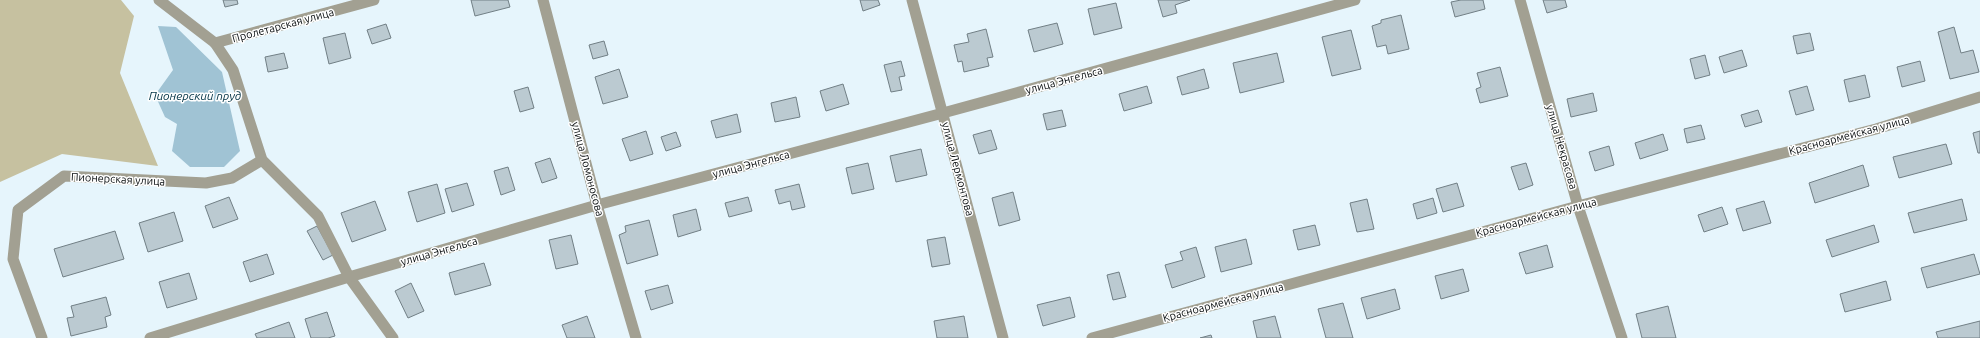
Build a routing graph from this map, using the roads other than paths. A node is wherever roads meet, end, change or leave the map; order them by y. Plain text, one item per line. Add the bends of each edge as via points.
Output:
1 (159, 0) edge
2 (374, 0) edge
3 (543, 0) edge
4 (912, 0) edge
5 (1355, 0) edge
6 (1520, 0) edge
7 (215, 43) junction
8 (1980, 97) edge
9 (943, 113) junction
10 (262, 160) junction
11 (597, 205) junction
12 (1578, 206) junction
13 (349, 277) junction
14 (42, 338) edge
15 (150, 338) edge
16 (393, 338) edge
17 (636, 338) edge
18 (1003, 338) edge
19 (1092, 338) edge
20 (1622, 338) edge

1 - 7 street
2 - 7 street, Пролетарская улица
3 - 11 street, улица Ломоносова
4 - 9 street, улица Лермонтова
5 - 9 street, улица Энгельса
6 - 12 street, улица Некрасова
7 - 10 street via 233,70
8 - 12 street, Красноармейская улица via 1876,129
9 - 11 street, улица Энгельса
9 - 18 street, улица Лермонтова
10 - 13 street via 318,216
10 - 14 street, Пионерская улица via 232,178 206,183 64,176 18,210 12,259
11 - 13 street, улица Энгельса
11 - 17 street, улица Ломоносова
12 - 19 street, Красноармейская улица
12 - 20 street, улица Некрасова
13 - 15 street, улица Энгельса
13 - 16 street

